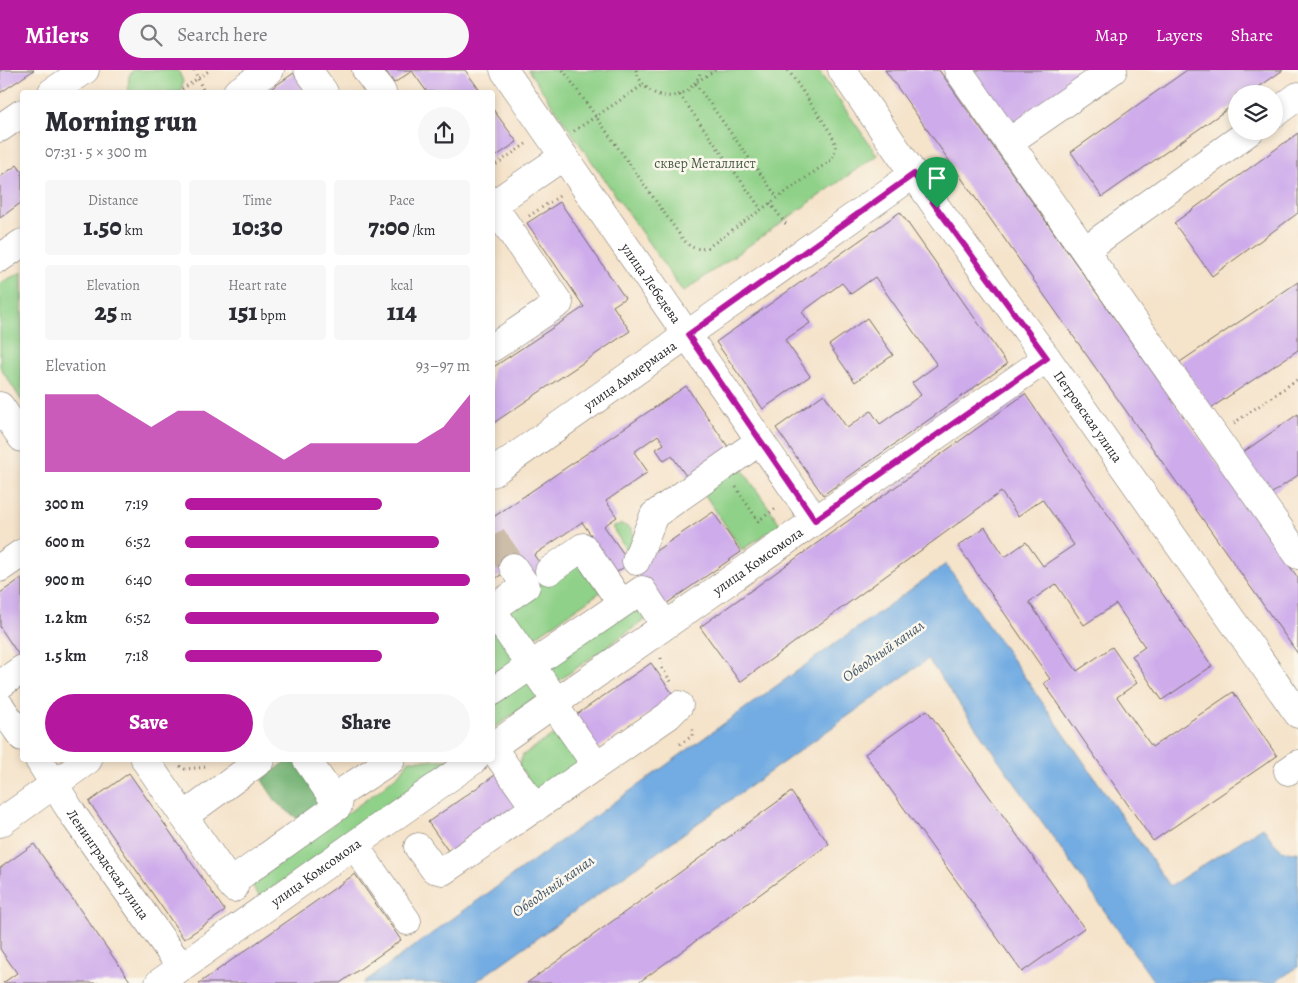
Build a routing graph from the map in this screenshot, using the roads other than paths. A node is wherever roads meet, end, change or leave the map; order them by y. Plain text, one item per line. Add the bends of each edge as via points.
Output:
1 (85, 70) edge
2 (270, 70) edge
3 (308, 70) edge
4 (366, 70) edge
5 (504, 70) edge
6 (842, 70) edge
7 (958, 70) edge
8 (1113, 70) edge
9 (55, 90) edge
10 (241, 90) edge
11 (323, 90) edge
12 (381, 90) edge
13 (1298, 96) edge
14 (1283, 107) edge
15 (20, 113) edge
16 (0, 128) edge
17 (1238, 140) edge
18 (1009, 142) junction
19 (568, 144) junction
20 (914, 174) junction
21 (495, 203) edge
22 (495, 208) edge
23 (20, 244) edge
24 (1085, 250) junction
25 (0, 258) edge
26 (688, 335) junction
27 (495, 346) edge
28 (1047, 358) junction
29 (0, 406) edge
30 (20, 435) edge
31 (760, 441) junction
32 (495, 471) edge
33 (815, 520) junction
34 (20, 554) edge
35 (1298, 555) edge
36 (636, 561) dead end
37 (513, 567) tunnel mouth
38 (0, 568) edge
39 (549, 571) dead end
40 (621, 604) junction
41 (495, 607) edge
42 (495, 613) edge
43 (665, 625) junction
44 (532, 665) junction
45 (20, 670) edge
46 (0, 685) edge
47 (495, 690) edge
48 (555, 703) junction
49 (679, 705) dead end
50 (0, 706) edge
51 (1298, 714) edge
52 (20, 734) edge
53 (495, 745) edge
54 (495, 751) edge
55 (40, 762) edge
56 (85, 762) edge
57 (146, 762) edge
58 (259, 762) edge
59 (308, 762) edge
60 (388, 762) edge
61 (471, 762) edge
62 (596, 766) junction
63 (54, 784) junction
64 (333, 798) junction
65 (534, 808) junction
66 (184, 816) junction
67 (0, 823) edge
68 (354, 845) junction
69 (418, 847) dead end
70 (407, 921) dead end
71 (181, 967) junction
72 (159, 983) edge

1 - 9 street
2 - 10 street
3 - 11 street
4 - 12 street
5 - 19 street, улица Лебедева
6 - 20 street, Петровская улица
7 - 18 street
8 - 18 street
13 - 14 street
15 - 16 street
17 - 24 street
18 - 24 street
19 - 21 street
19 - 26 street, улица Лебедева
20 - 26 street, улица Аммермана
20 - 28 street, Петровская улица
22 - 27 street via 559,303
23 - 25 street
24 - 35 street
26 - 31 street, улица Лебедева
26 - 32 street, улица Аммермана
28 - 33 street, улица Комсомола
28 - 51 street, Петровская улица
29 - 30 street
31 - 33 street, улица Лебедева
31 - 36 street via 654,515
33 - 43 street, улица Комсомола
34 - 38 street
37 - 41 street via 526,586
39 - 40 street via 583,547
40 - 43 street via 642,590
40 - 44 street
42 - 44 street
43 - 48 street, улица Комсомола
44 - 47 street
44 - 48 street
45 - 46 street
48 - 53 street, улица Комсомола
48 - 62 street
49 - 62 street
50 - 52 street
54 - 65 street
55 - 63 street, Ленинградская улица
56 - 63 street
57 - 66 street
58 - 66 street
59 - 64 street
60 - 64 street
61 - 68 street, улица Комсомола
62 - 65 street
63 - 67 street
63 - 71 street, Ленинградская улица
64 - 66 street via 338,806 232,885
65 - 69 street via 443,871 434,869
68 - 70 street
68 - 71 street, улица Комсомола
71 - 72 street, улица Комсомола

